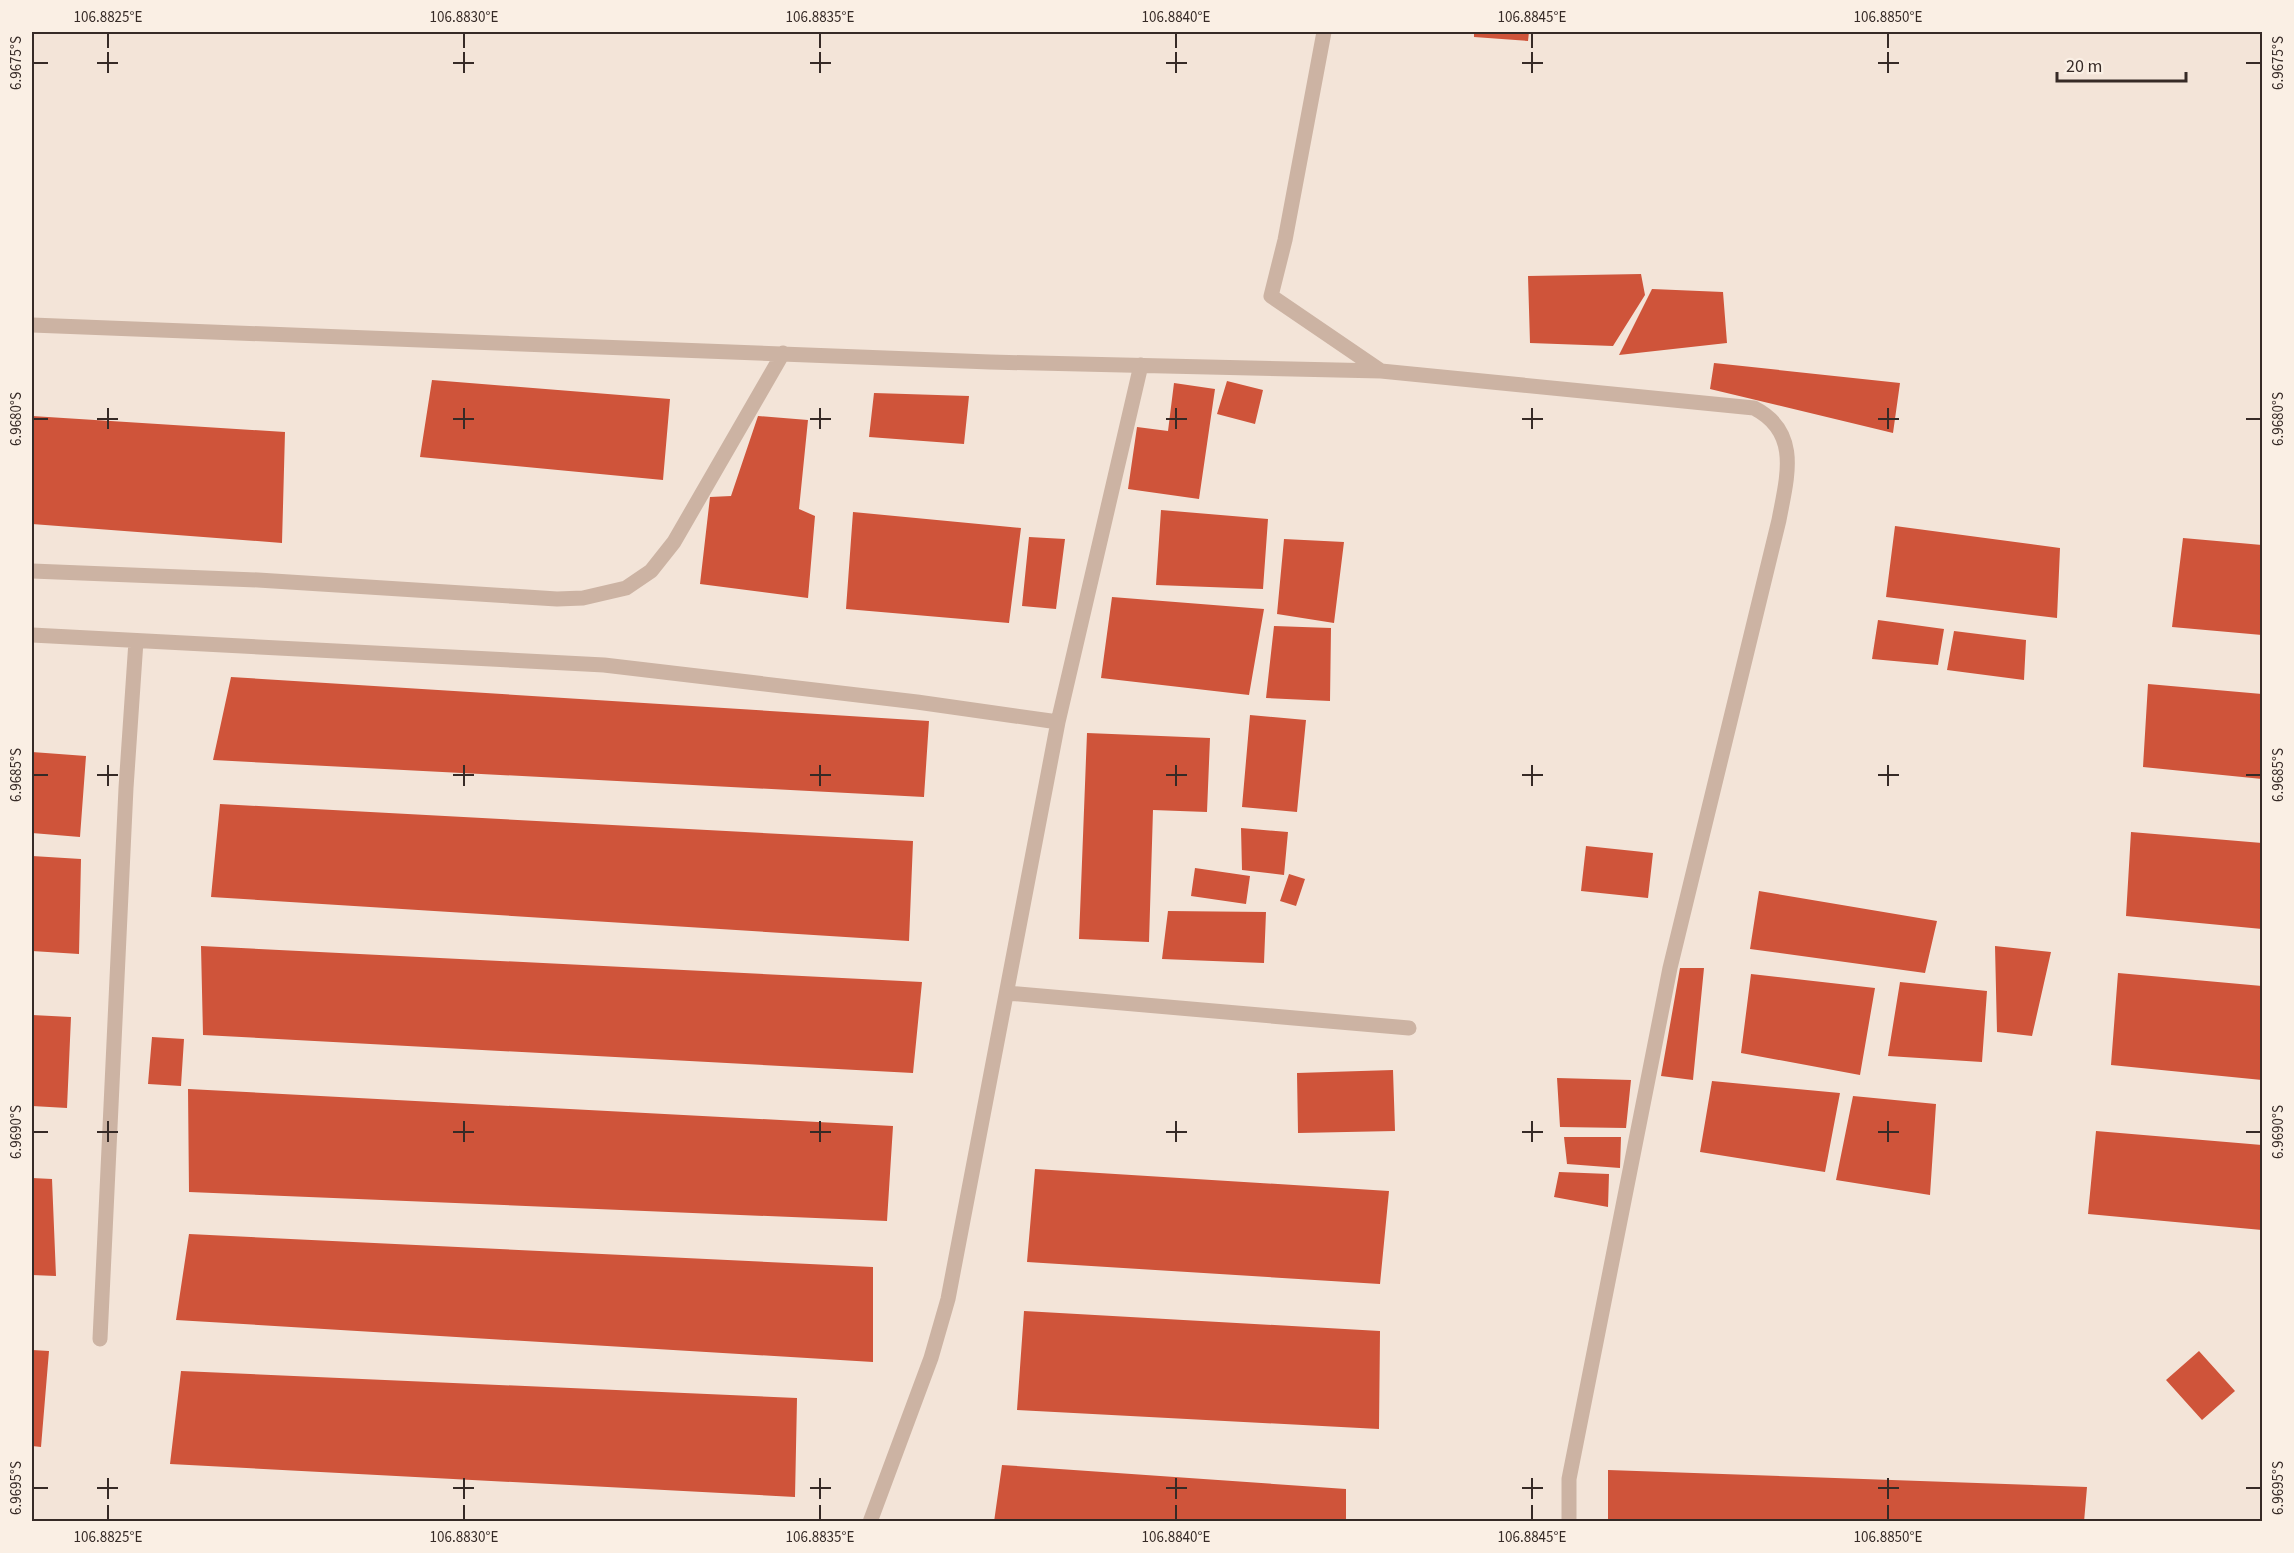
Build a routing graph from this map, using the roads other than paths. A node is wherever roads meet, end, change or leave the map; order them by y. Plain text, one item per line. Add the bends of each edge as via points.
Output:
1 (1324, 32) edge
2 (32, 325) edge
3 (783, 353) junction
4 (1141, 365) junction
5 (1381, 371) junction
6 (32, 571) edge
7 (32, 635) edge
8 (136, 641) junction
9 (1058, 722) junction
10 (1007, 993) junction
11 (1409, 1028) dead end
12 (100, 1339) dead end
13 (870, 1521) edge
14 (1569, 1521) edge

1 - 5 street via 1271,296
2 - 3 street
3 - 4 street
3 - 6 street via 674,542 651,572 626,588 583,598 557,598
4 - 5 street
4 - 9 street
5 - 14 street via 1755,408 1779,426 1786,445 1787,474 1779,520 1670,968 1611,1254 1569,1479
7 - 8 street
8 - 9 street via 604,665
8 - 12 street
9 - 10 street
10 - 11 street
10 - 13 street via 948,1299 931,1358

